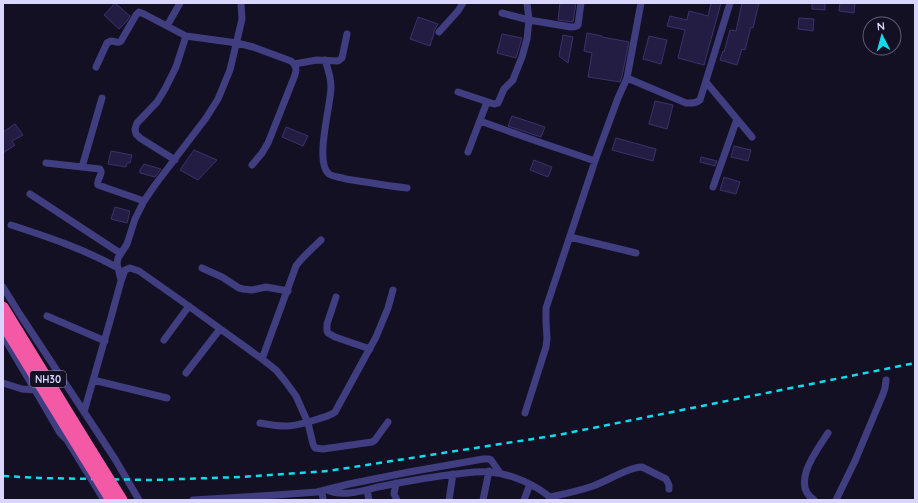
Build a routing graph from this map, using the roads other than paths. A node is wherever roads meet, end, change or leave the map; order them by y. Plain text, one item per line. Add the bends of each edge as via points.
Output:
1 (180, 3) edge
2 (241, 3) edge
3 (527, 3) edge
4 (581, 3) edge
5 (641, 3) edge
6 (730, 3) edge
7 (461, 4) edge
8 (502, 13) dead end
9 (529, 20) junction
10 (167, 26) junction
11 (439, 32) dead end
12 (347, 34) dead end
13 (186, 36) junction
14 (237, 42) junction
15 (325, 60) junction
16 (294, 64) junction
17 (96, 67) dead end
18 (627, 78) junction
19 (706, 82) junction
20 (458, 92) dead end
21 (102, 98) dead end
22 (487, 102) junction
23 (737, 119) junction
24 (480, 121) junction
25 (752, 137) dead end
26 (468, 152) dead end
27 (175, 160) junction
28 (595, 161) junction
29 (46, 163) dead end
30 (252, 166) dead end
31 (82, 167) junction
32 (713, 187) dead end
33 (407, 188) dead end
34 (30, 194) dead end
35 (144, 201) junction
36 (11, 225) dead end
37 (570, 237) junction
38 (321, 240) dead end
39 (120, 253) junction
40 (636, 253) dead end
41 (118, 268) junction
42 (202, 268) dead end
43 (121, 281) junction
44 (3, 287) edge
45 (288, 290) junction
46 (393, 290) dead end
47 (336, 297) dead end
48 (189, 306) junction
49 (3, 307) edge
50 (47, 316) dead end
51 (3, 324) edge
52 (220, 329) junction
53 (3, 336) edge
54 (164, 340) dead end
55 (105, 341) junction
56 (370, 349) junction
57 (262, 359) junction
58 (186, 373) dead end
59 (93, 380) junction
60 (886, 380) dead end
61 (3, 384) edge
62 (35, 390) junction
63 (167, 398) dead end
64 (84, 412) junction
65 (525, 413) dead end
66 (388, 422) dead end
67 (260, 423) dead end
68 (308, 423) junction
69 (828, 433) dead end
70 (88, 454) junction
71 (489, 471) junction
72 (500, 473) junction
73 (453, 474) junction
74 (396, 484) junction
75 (530, 484) junction
76 (669, 489) dead end
77 (324, 490) junction
78 (367, 490) junction
79 (552, 499) edge
80 (104, 500) edge
81 (111, 500) edge
82 (122, 500) edge
83 (139, 500) edge
84 (193, 500) edge
85 (323, 500) edge
86 (369, 500) edge
87 (397, 500) edge
88 (449, 500) edge
89 (483, 500) edge
90 (524, 500) edge
91 (814, 500) edge
92 (836, 500) edge

1 - 10 street
2 - 14 street via 242,19
3 - 9 street
4 - 9 street via 577,26
5 - 18 street
6 - 19 street
7 - 11 street
8 - 9 street
9 - 22 street via 526,45 513,80 504,89 498,103
10 - 13 street
10 - 17 street via 142,12 137,13 122,41 107,43
12 - 15 street via 342,58 338,62
13 - 14 street
13 - 27 street via 165,90 137,123 135,129 140,138
14 - 16 street
14 - 27 street via 230,70 216,103
15 - 16 street
15 - 33 street via 331,85 323,147 325,169 335,176
16 - 30 street via 295,75 268,143
18 - 19 street via 692,104 700,100
18 - 28 street
19 - 23 street
20 - 22 street
21 - 31 street
22 - 24 street
23 - 25 street
23 - 32 street
24 - 26 street
24 - 28 street
27 - 35 street
28 - 37 street
29 - 31 street
31 - 35 street via 101,170 98,185
34 - 39 street
35 - 39 street via 127,244
36 - 41 street via 79,249
37 - 40 street
37 - 65 street via 546,308 546,347
38 - 45 street via 296,266
39 - 41 street via 117,260
41 - 43 street
42 - 45 street via 239,288 252,290 266,287
43 - 48 street via 125,270 133,268
43 - 55 street
44 - 64 street
45 - 57 street
46 - 56 street
47 - 56 street via 327,324 328,333
48 - 52 street
48 - 54 street
49 - 70 highway, NH30
50 - 55 street
51 - 70 highway, NH30
52 - 57 street
52 - 58 street
53 - 62 street
55 - 59 street
56 - 68 street via 335,412
57 - 68 street via 276,370 296,396
59 - 63 street
59 - 64 street
60 - 92 street via 883,394 855,462
61 - 62 street
62 - 80 street
64 - 83 street via 89,426 114,459
66 - 68 street via 372,442 318,449 314,447
67 - 68 street via 285,427
69 - 91 street via 805,474 807,494
70 - 81 highway, NH30, bridge
70 - 82 highway, NH30, bridge
71 - 72 street
71 - 73 street
71 - 89 street
72 - 75 street
72 - 77 street via 491,460 483,459
73 - 74 street
73 - 88 street
74 - 78 street
74 - 87 street via 394,494
75 - 79 street
75 - 90 street
76 - 79 street via 666,478 638,467
77 - 78 street via 334,493
77 - 84 street
77 - 85 street
78 - 86 street

